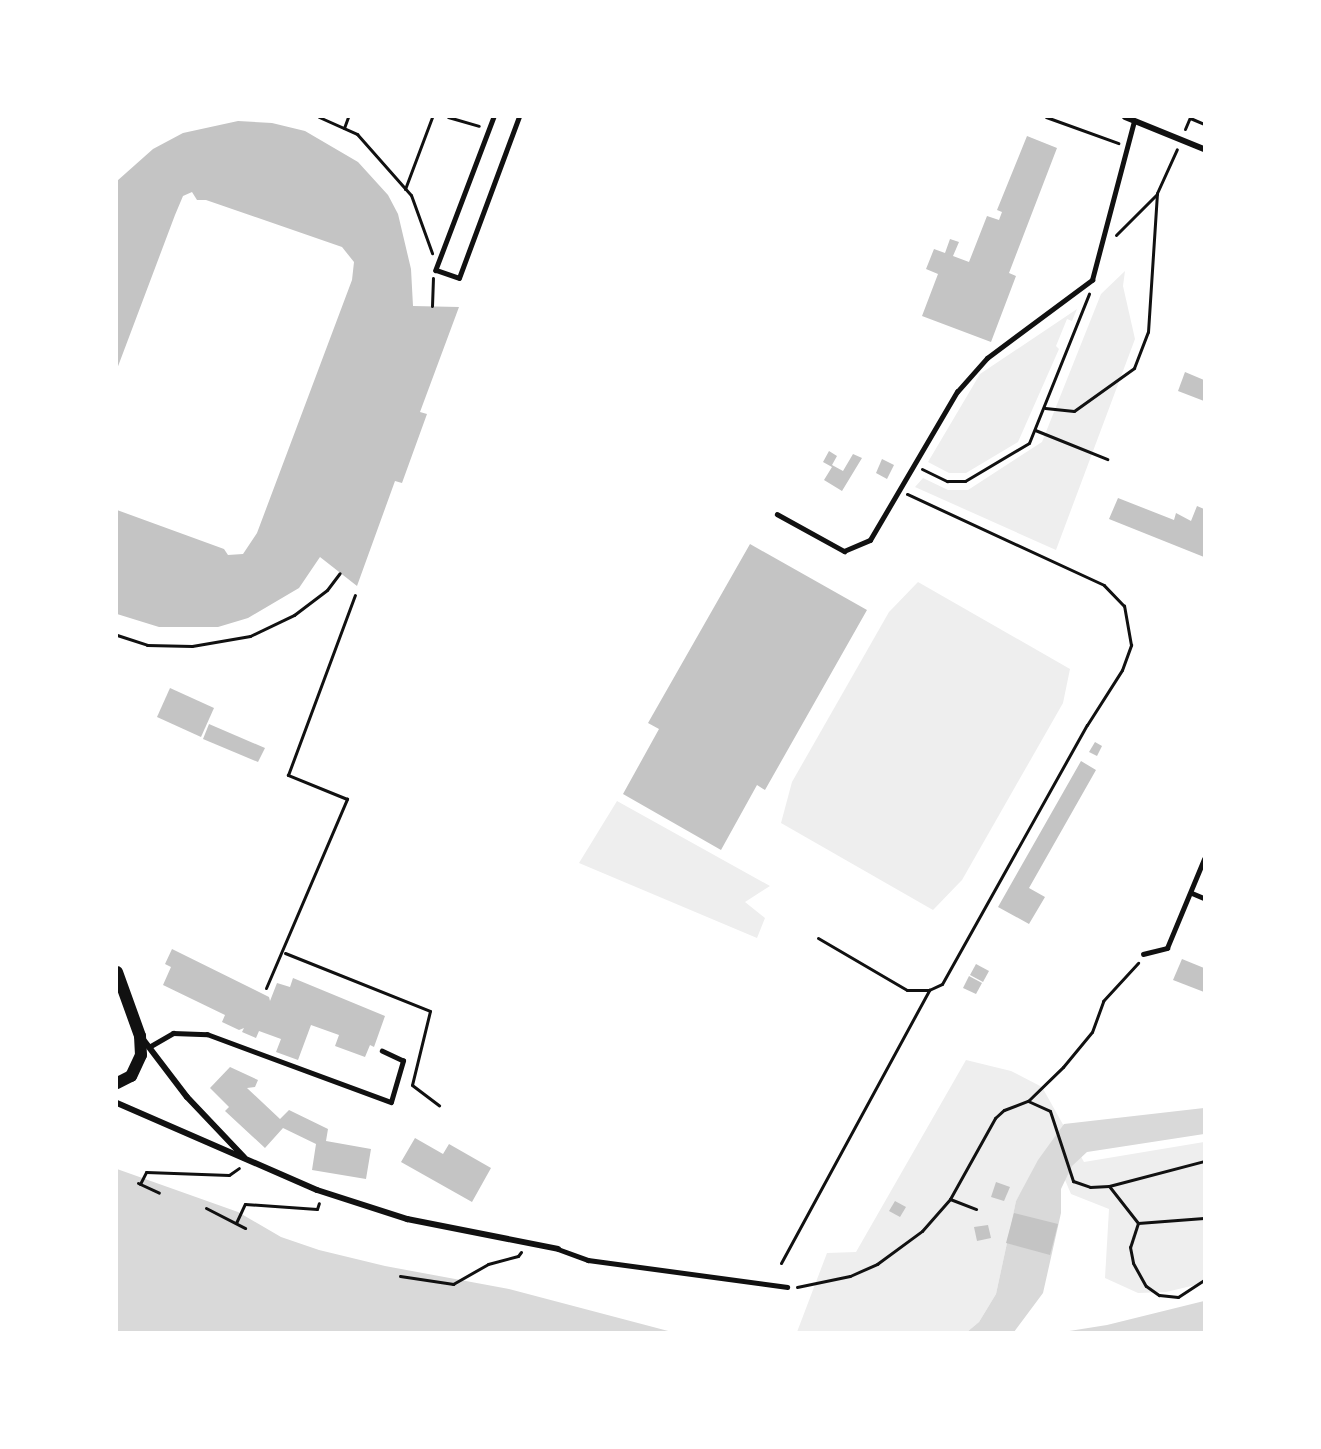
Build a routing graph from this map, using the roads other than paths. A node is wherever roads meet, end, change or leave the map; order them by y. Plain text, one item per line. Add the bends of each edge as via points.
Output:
1 (494, 117) edge
2 (519, 117) edge
3 (1125, 117) edge
4 (1134, 121) junction
5 (1204, 149) edge
6 (777, 514) dead end
7 (1204, 859) edge
8 (1192, 893) junction
9 (1204, 898) edge
10 (1143, 954) road end
11 (117, 972) edge
12 (140, 1036) junction
13 (149, 1047) junction
14 (382, 1051) dead end
15 (117, 1083) edge
16 (117, 1103) edge
17 (245, 1158) junction
18 (558, 1248) joint
19 (787, 1287) road end

1 - 2 lane via 436,270 459,278
3 - 4 street
4 - 5 street
4 - 6 lane via 1092,280 987,358 957,392 870,540 844,551
7 - 8 lane
8 - 9 lane
8 - 10 lane via 1167,948
11 - 12 main road
12 - 13 street
12 - 15 main road via 137,1067 131,1076
13 - 14 lane via 173,1033 207,1034 391,1102 403,1060
13 - 17 street via 187,1097
16 - 17 street
17 - 18 street via 324,1192 407,1219
18 - 19 lane via 588,1260

